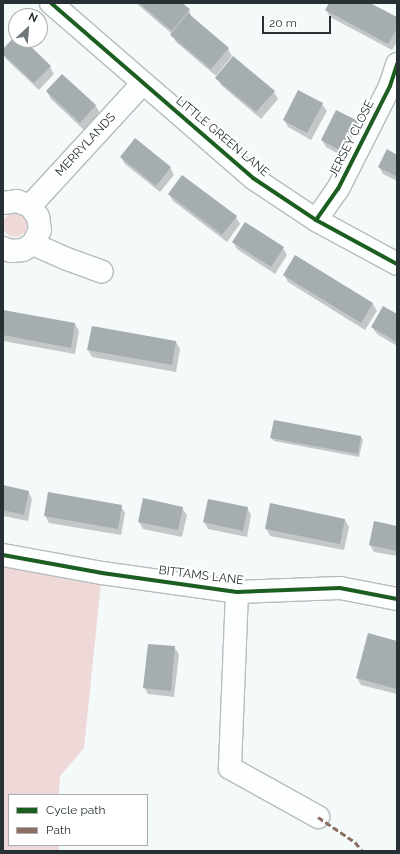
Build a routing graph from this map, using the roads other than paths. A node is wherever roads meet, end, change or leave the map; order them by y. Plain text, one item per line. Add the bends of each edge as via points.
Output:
1 (51, 3) edge
2 (397, 64) edge
3 (142, 84) junction
4 (3, 203) edge
5 (30, 206) junction
6 (316, 220) junction
7 (33, 244) junction
8 (3, 248) edge
9 (397, 264) edge
10 (102, 272) dead end
11 (3, 555) edge
12 (237, 592) junction
13 (397, 600) edge
14 (318, 817) dead end

1 - 3 street, LITTLE GREEN LANE
2 - 6 street, JERSEY CLOSE via 390,86 338,189
3 - 5 street, MERRYLANDS
3 - 6 street, LITTLE GREEN LANE via 253,178
4 - 5 street via 17,200
5 - 7 street via 38,217 40,230
6 - 9 street, LITTLE GREEN LANE
7 - 8 street via 23,250 11,251
7 - 10 street
11 - 12 street, BITTAMS LANE via 102,573
12 - 13 street, BITTAMS LANE via 340,588
12 - 14 street via 230,768

